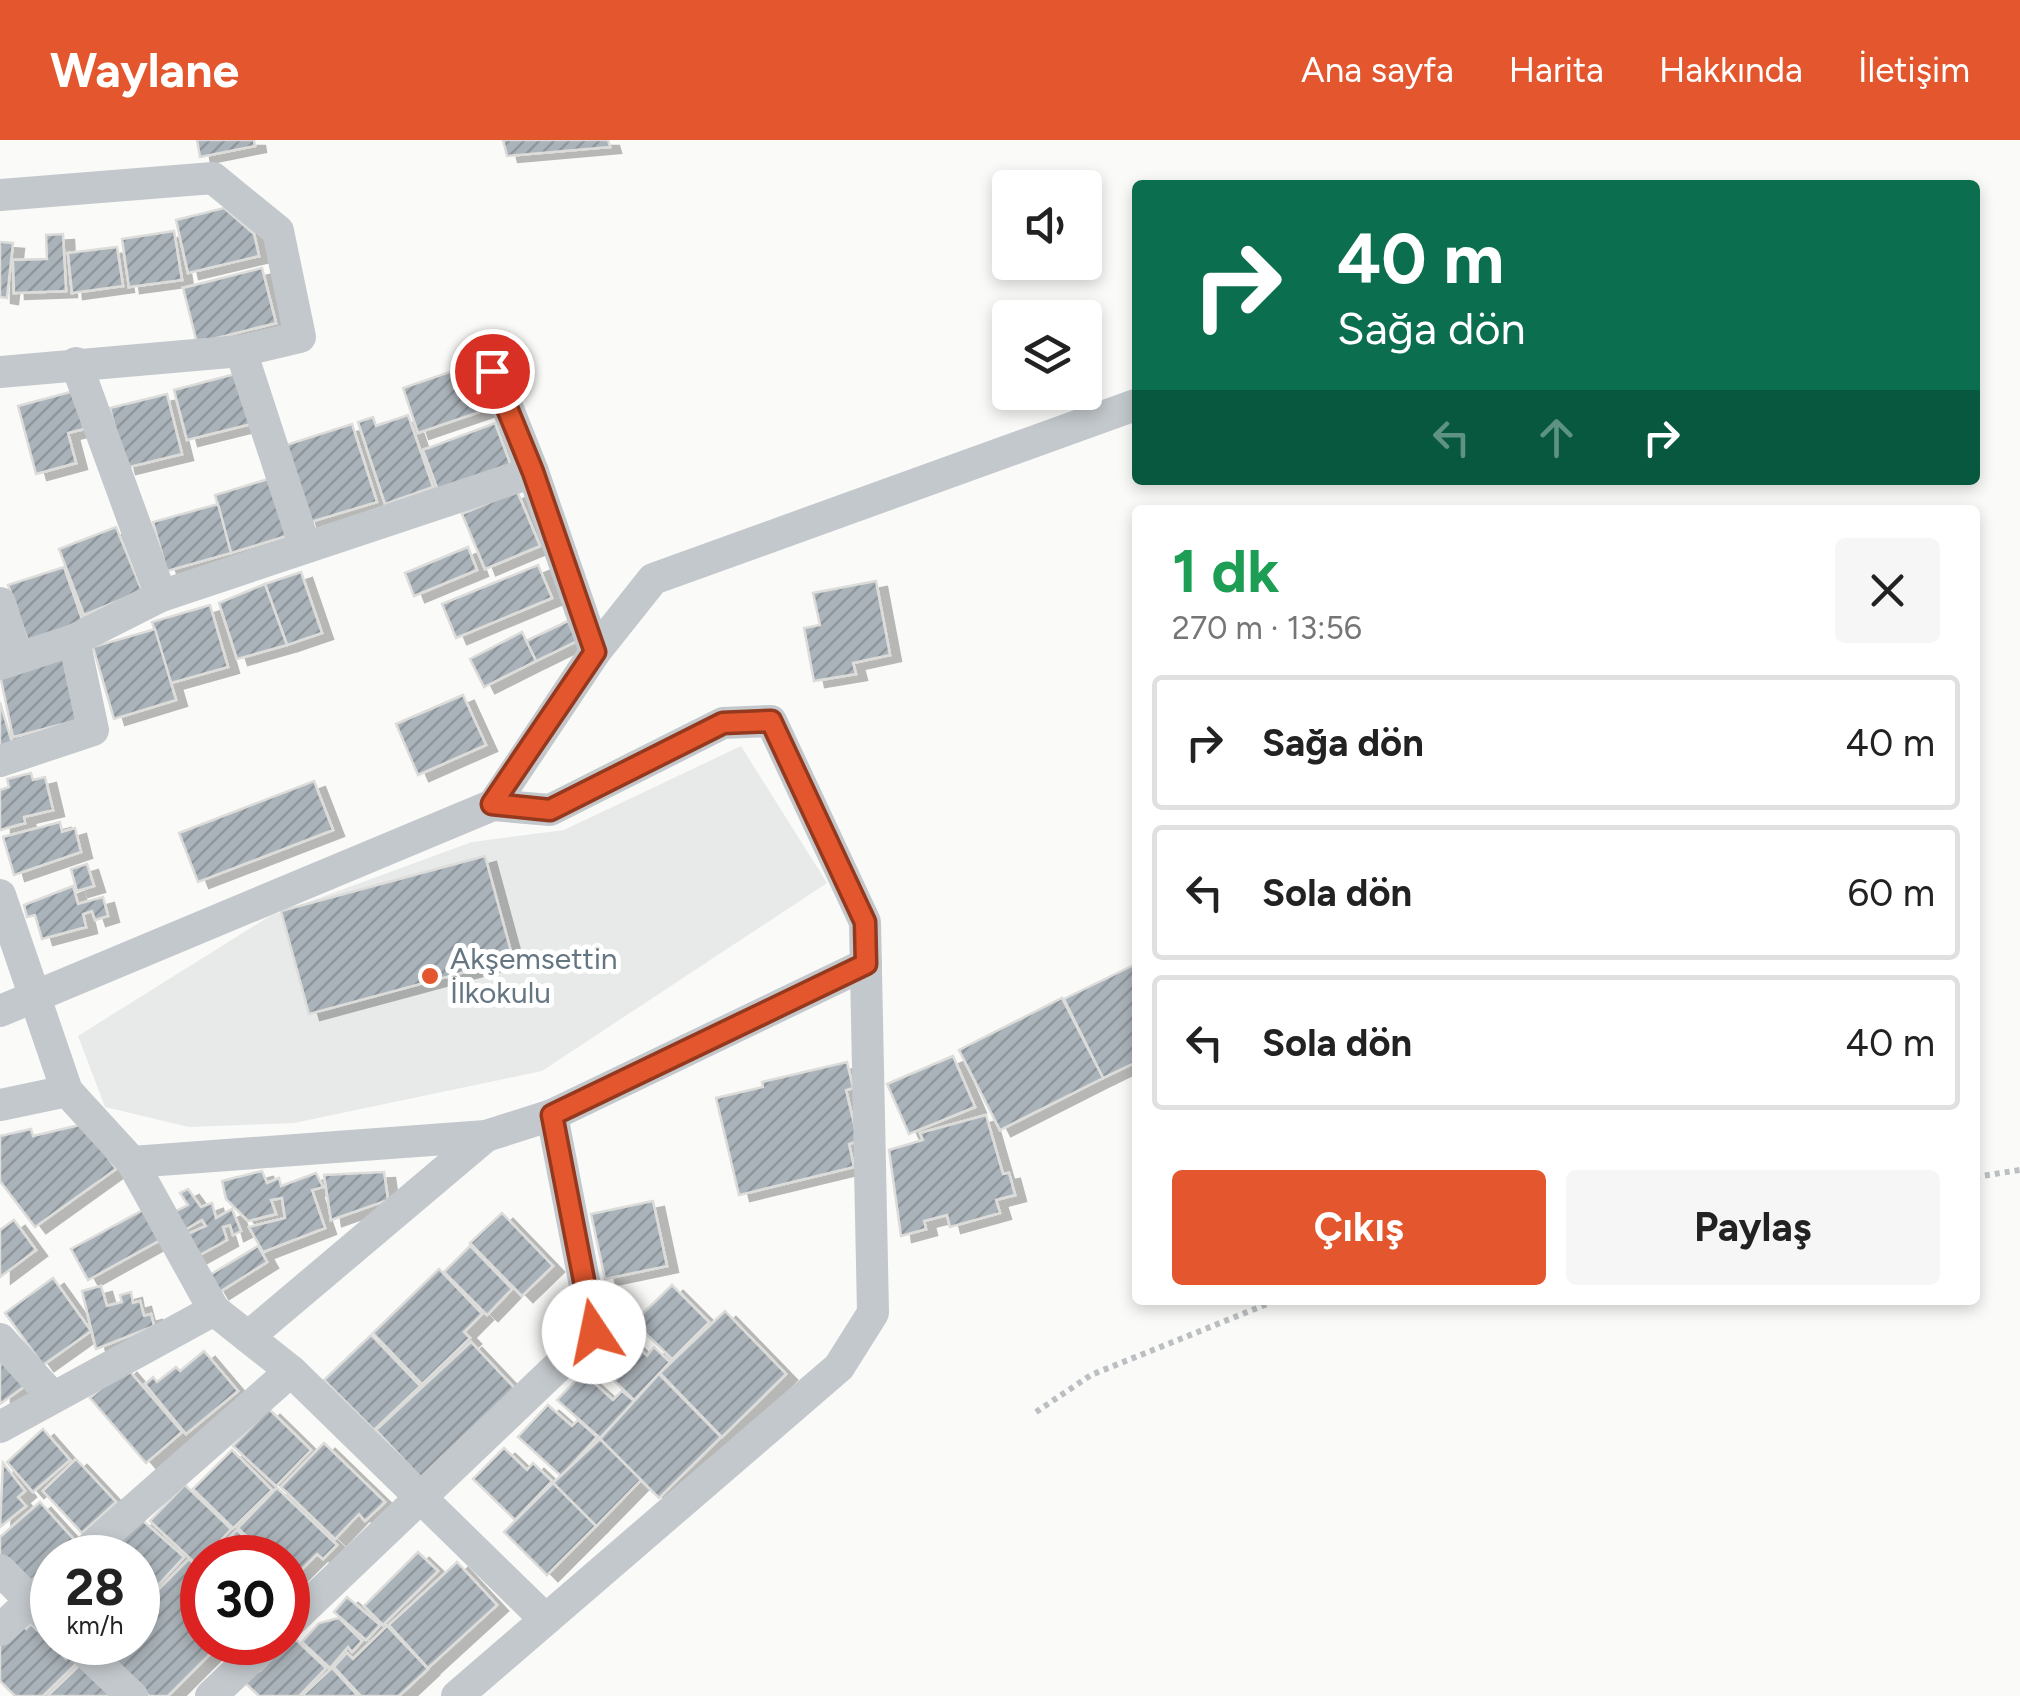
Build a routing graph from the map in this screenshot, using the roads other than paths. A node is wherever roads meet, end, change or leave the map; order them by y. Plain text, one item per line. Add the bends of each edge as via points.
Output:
1 (0, 195) edge
2 (241, 351) junction
3 (76, 363) junction
4 (492, 371) dead end
5 (0, 372) edge
6 (1132, 406) edge
7 (533, 472) junction
8 (305, 546) junction
9 (161, 596) junction
10 (0, 603) edge
11 (74, 640) junction
12 (595, 652) junction
13 (8, 661) edge
14 (0, 760) edge
15 (492, 804) junction
16 (0, 895) edge
17 (866, 964) junction
18 (36, 994) junction
19 (0, 1011) edge
20 (67, 1091) junction
21 (0, 1105) edge
22 (552, 1115) junction
23 (486, 1136) junction
24 (132, 1162) junction
25 (214, 1310) junction
26 (248, 1337) junction
27 (0, 1339) edge
28 (291, 1371) junction
29 (52, 1396) junction
30 (0, 1427) edge
31 (424, 1497) junction
32 (105, 1535) edge
33 (0, 1570) edge
34 (30, 1591) edge
35 (310, 1603) edge
36 (30, 1611) edge
37 (544, 1618) junction
38 (0, 1630) edge
39 (99, 1665) edge
40 (244, 1665) edge
41 (132, 1696) edge
42 (211, 1696) edge
43 (457, 1696) edge

1 - 2 street via 213,178 278,232 300,338
2 - 3 street
2 - 8 street
3 - 5 street
3 - 9 street
4 - 7 street
6 - 12 street via 654,579
7 - 8 street
7 - 12 street
8 - 9 street
9 - 11 street
10 - 13 street
11 - 13 street
11 - 14 street via 93,730
12 - 15 street
15 - 17 street via 550,810 723,723 771,721 865,922
15 - 18 street
16 - 18 street
17 - 22 street
17 - 37 street via 873,1314 839,1367
18 - 19 street
18 - 20 street
20 - 21 street
20 - 24 street
22 - 23 street
22 - 31 street via 594,1332
23 - 24 street
23 - 26 street
24 - 25 street
25 - 26 street
25 - 29 street
26 - 28 street
27 - 29 street
28 - 31 street
28 - 32 street
29 - 30 street
31 - 35 street
31 - 37 street
33 - 34 street
36 - 38 street
37 - 43 street
39 - 41 street
40 - 42 street

